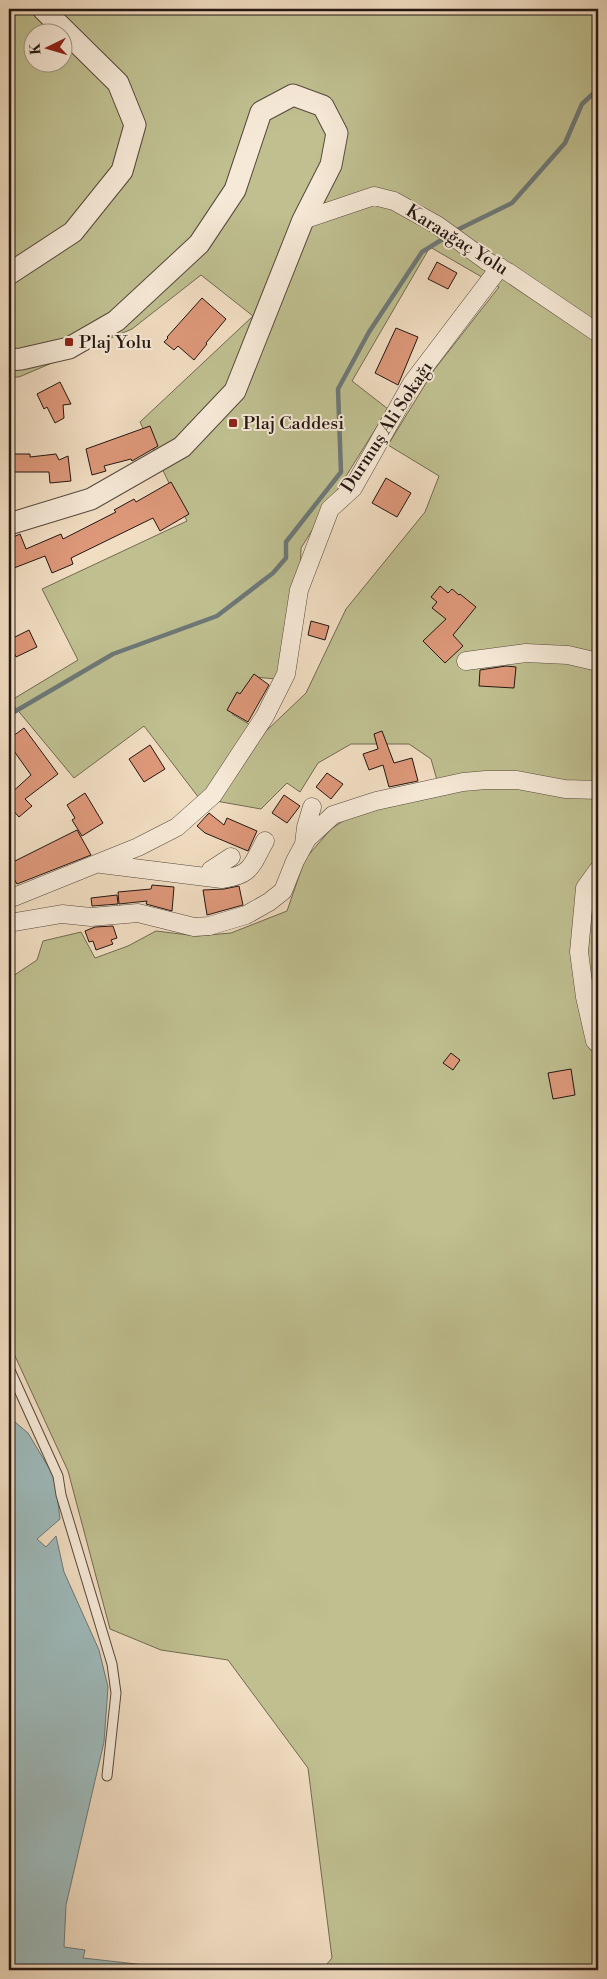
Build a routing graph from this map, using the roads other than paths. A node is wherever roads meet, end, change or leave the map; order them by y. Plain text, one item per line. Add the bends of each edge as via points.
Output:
1 (43, 9) edge
2 (303, 220) junction
3 (494, 264) junction
4 (9, 274) edge
5 (598, 333) edge
6 (9, 360) edge
7 (9, 524) edge
8 (466, 661) dead end
9 (598, 662) edge
10 (598, 790) edge
11 (312, 807) dead end
12 (265, 841) dead end
13 (304, 844) junction
14 (231, 857) dead end
15 (98, 864) junction
16 (598, 870) edge
17 (207, 877) junction
18 (9, 899) edge
19 (9, 923) edge
20 (598, 1044) edge
21 (9, 1368) edge
22 (107, 1776) dead end

1 - 4 street via 118,83 135,125 122,171 73,232
2 - 3 street, Karaağaç Yolu via 374,196 394,201 437,224
2 - 6 street via 331,165 337,133 323,106 293,95 261,112 235,190 199,244 116,321 69,348
2 - 7 street via 234,391 182,446 91,499
3 - 5 street, Karaağaç Yolu
3 - 15 street, Durmuş Ali Sokağı via 412,383 353,488 330,509 299,590 286,674 265,716 213,795 177,827
8 - 9 street via 526,653
10 - 13 street via 565,789 517,780 463,782 376,801 333,815
11 - 13 street
12 - 17 street via 249,870 239,877
13 - 19 street via 283,891 246,915 209,926 194,927 138,913 91,918 62,914
14 - 17 street via 211,870
15 - 17 street
15 - 18 street, Durmuş Ali Sokağı
16 - 20 street via 585,888 580,952 585,997
21 - 22 lane via 58,1476 112,1664 116,1693

